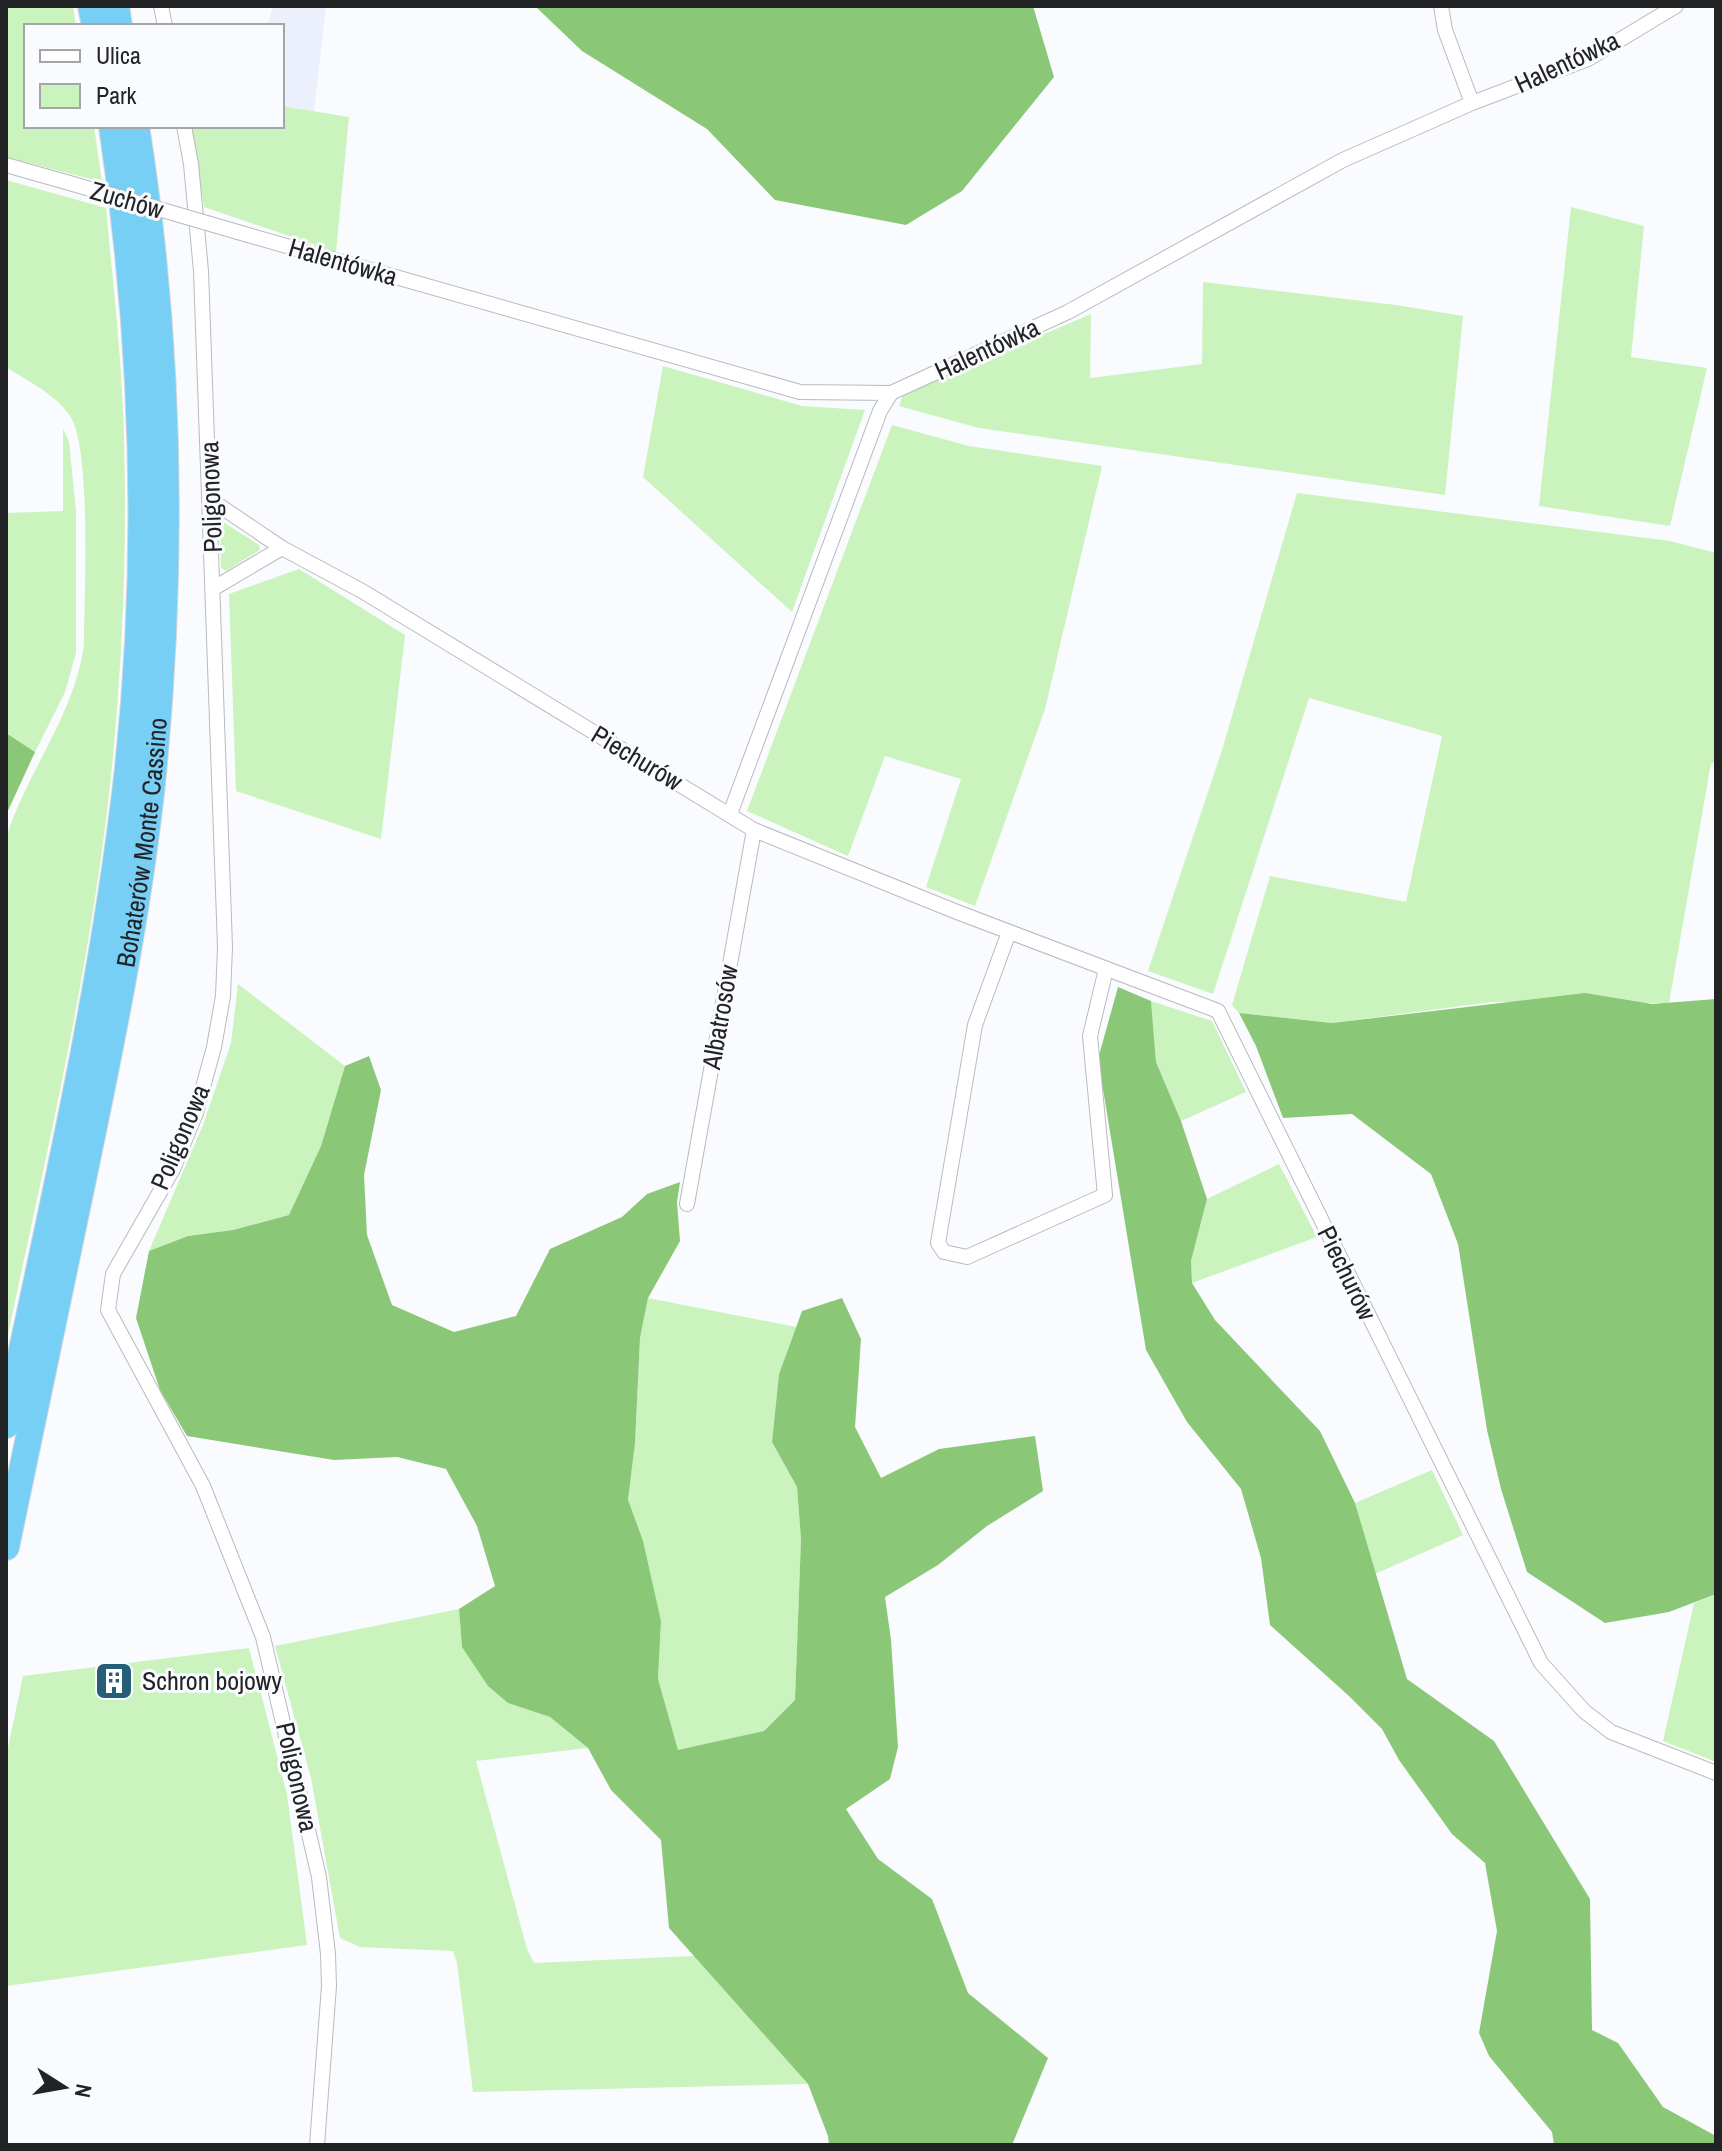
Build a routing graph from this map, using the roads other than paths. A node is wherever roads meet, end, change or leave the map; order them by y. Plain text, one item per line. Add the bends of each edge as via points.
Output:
1 (1441, 6) edge
2 (1676, 6) edge
3 (1472, 103) junction
4 (112, 128) edge
5 (136, 128) edge
6 (184, 128) edge
7 (6, 165) edge
8 (248, 235) joint
9 (891, 393) junction
10 (211, 500) junction
11 (282, 548) junction
12 (214, 588) junction
13 (730, 814) junction
14 (754, 830) junction
15 (1009, 932) junction
16 (1106, 969) junction
17 (687, 1204) dead end
18 (6, 1425) edge
19 (6, 1547) edge
20 (1716, 1773) edge
21 (317, 2145) edge

1 - 3 street
2 - 3 street, Halentówka via 1588,59
3 - 9 street, Halentówka via 1343,160 1068,312
4 - 18 highway, Bohaterów Monte Cassino via 127,238 138,396 143,535 136,668 122,819 90,1016
5 - 19 highway, Bohaterów Monte Cassino via 165,399 168,535 162,670 152,778 116,1020
6 - 10 street, Poligonowa via 201,271
7 - 8 street, Zuchów, bridge
8 - 9 street, Halentówka via 800,392
9 - 13 street
10 - 11 street, Piechurów
10 - 12 street, Poligonowa
11 - 12 street
11 - 13 street, Piechurów
12 - 21 street, Poligonowa via 223,996 196,1113 173,1169 113,1274 108,1310 203,1486 267,1651 319,1877 328,1954
13 - 14 street, Piechurów
14 - 15 street, Piechurów
14 - 17 street, Albatrosów
15 - 16 street, Piechurów
15 - 16 street via 975,1025 938,1243 944,1252 967,1257 1105,1195 1090,1036
16 - 20 street, Piechurów via 1218,1011 1529,1643 1555,1682 1603,1727

